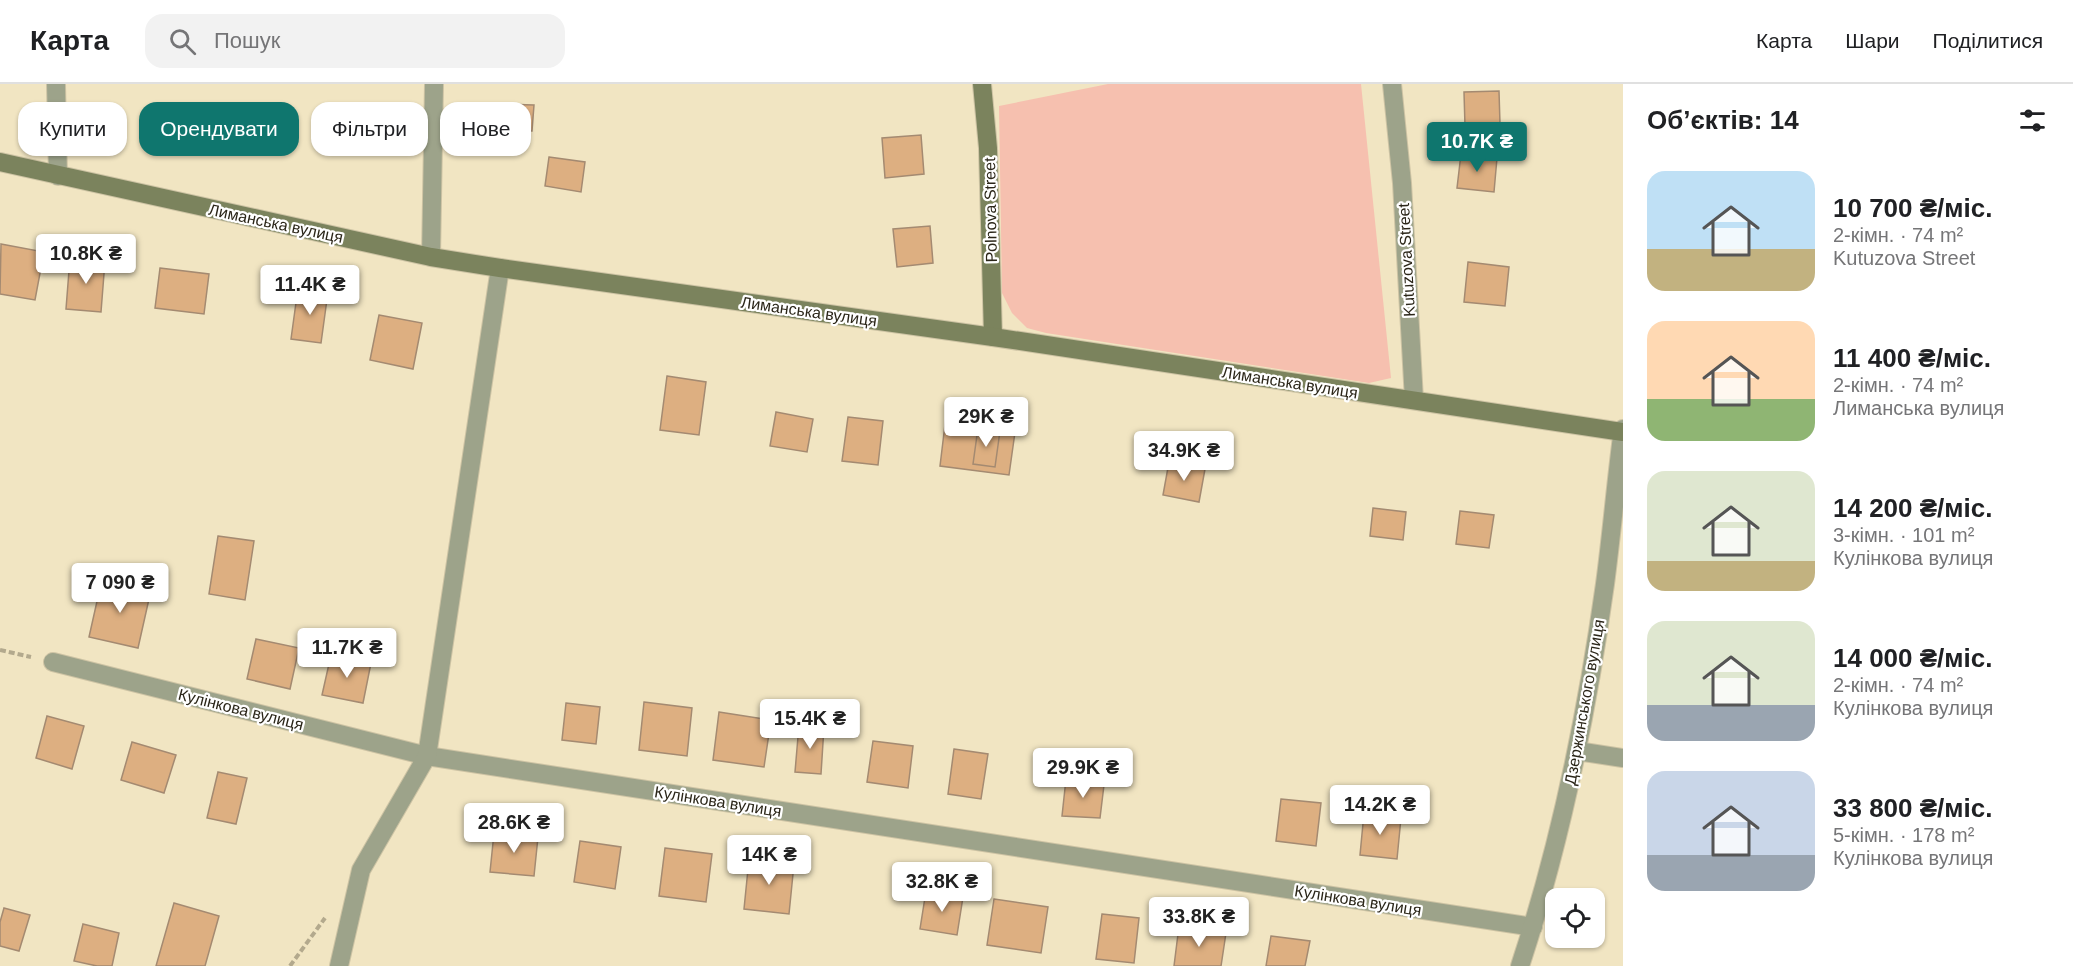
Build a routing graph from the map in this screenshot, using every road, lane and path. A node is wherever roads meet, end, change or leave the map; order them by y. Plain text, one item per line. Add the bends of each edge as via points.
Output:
1 (56, 84) edge
2 (434, 84) edge
3 (982, 84) edge
4 (1392, 84) edge
5 (0, 162) edge
6 (58, 176) junction
7 (431, 257) junction
8 (500, 268) junction
9 (993, 337) junction
10 (1414, 400) junction
11 (1623, 431) edge
12 (0, 650) edge
13 (53, 662) joint
14 (1576, 751) junction
15 (427, 756) junction
16 (1623, 758) edge
17 (1533, 927) junction
18 (339, 966) edge
19 (1520, 966) edge

1 - 6 street
2 - 7 street
3 - 9 street, Polnova Street via 988,148
4 - 10 street, Kutuzova Street via 1402,183
5 - 6 street, Лиманська вулиця
6 - 7 street, Лиманська вулиця
7 - 8 street, Лиманська вулиця
8 - 9 street, Лиманська вулиця
8 - 15 street
9 - 10 street, Лиманська вулиця
10 - 11 street, Лиманська вулиця
11 - 14 street, Дзержинського вулиця via 1605,584
12 - 13 path
13 - 15 street, Кулінкова вулиця
14 - 16 street
14 - 17 street, Дзержинського вулиця
15 - 17 street, Кулінкова вулиця
15 - 18 street via 361,870
17 - 19 street, Дзержинського вулиця

